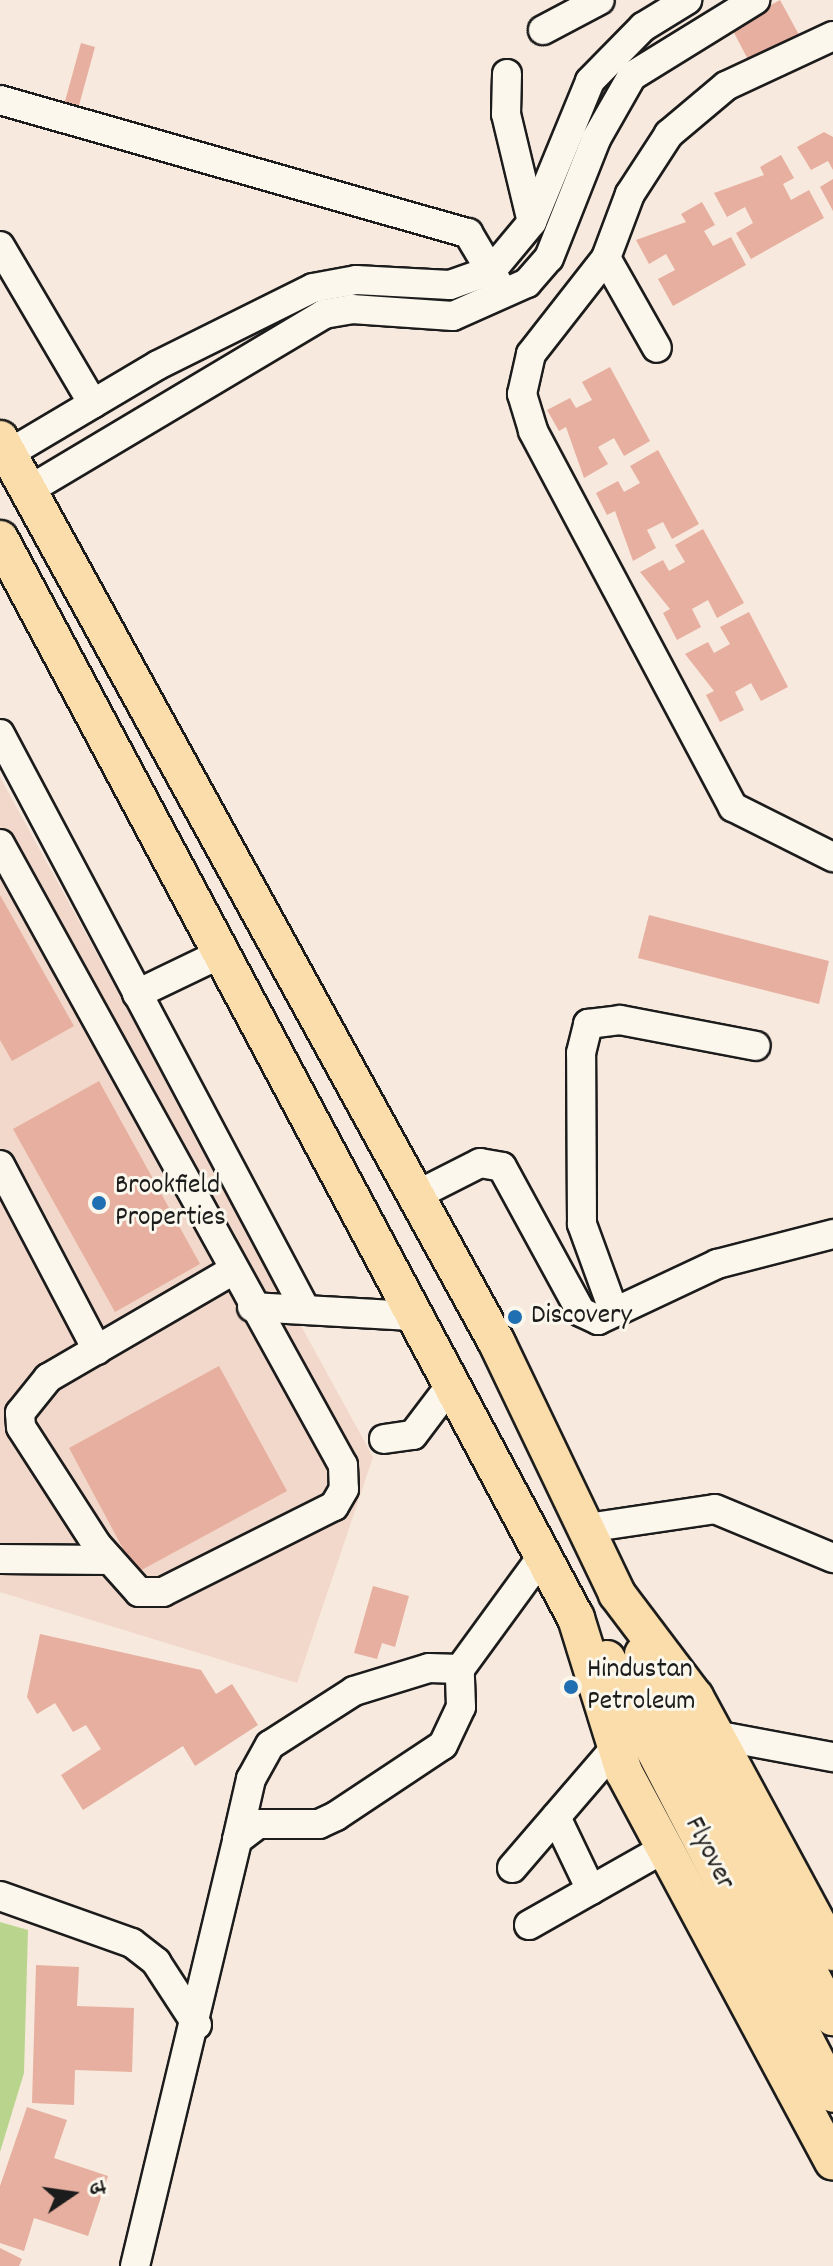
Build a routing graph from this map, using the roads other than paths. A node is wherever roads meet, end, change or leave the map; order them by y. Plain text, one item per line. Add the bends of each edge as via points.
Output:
1 (600, 0) edge
2 (687, 0) edge
3 (755, 0) edge
4 (543, 30) dead end
5 (833, 36) edge
6 (507, 74) dead end
7 (0, 100) edge
8 (532, 222) junction
9 (0, 246) edge
10 (606, 258) junction
11 (497, 282) junction
12 (657, 348) dead end
13 (126, 385) junction
14 (93, 404) junction
15 (143, 416) junction
16 (4, 446) edge
17 (29, 490) junction
18 (0, 539) edge
19 (0, 734) edge
20 (8, 767) edge
21 (0, 844) edge
22 (833, 857) edge
23 (220, 954) junction
24 (137, 994) junction
25 (756, 1046) dead end
26 (0, 1165) edge
27 (415, 1196) junction
28 (833, 1234) edge
29 (232, 1271) junction
30 (303, 1305) junction
31 (252, 1307) junction
32 (614, 1312) junction
33 (411, 1316) junction
34 (97, 1350) junction
35 (450, 1386) junction
36 (384, 1439) dead end
37 (587, 1528) junction
38 (543, 1555) junction
39 (833, 1558) edge
40 (0, 1559) edge
41 (110, 1560) junction
42 (576, 1618) junction
43 (460, 1669) junction
44 (616, 1747) junction
45 (833, 1757) edge
46 (694, 1758) junction
47 (556, 1817) junction
48 (237, 1840) junction
49 (665, 1848) junction
50 (512, 1868) dead end
51 (591, 1890) junction
52 (0, 1896) edge
53 (529, 1925) dead end
54 (833, 1952) edge
55 (833, 2017) edge
56 (197, 2025) junction
57 (833, 2094) edge
58 (833, 2161) edge
59 (135, 2266) edge

1 - 4 street
2 - 8 street via 643,27 590,81
3 - 11 street via 632,76 596,139 549,258 527,283
5 - 10 street via 693,107 646,164
6 - 8 street via 506,114
7 - 11 street via 468,233
8 - 11 street
9 - 14 street
10 - 12 street
10 - 22 street via 531,354 525,412 733,807
11 - 13 street via 356,280 313,288
11 - 15 street via 439,317 338,309
13 - 14 street
13 - 15 street
14 - 16 street
15 - 17 street
16 - 17 main road
17 - 27 main road
18 - 23 main road
19 - 20 street
20 - 24 street
21 - 29 street
23 - 24 street
23 - 33 main road
24 - 30 street
25 - 32 street via 620,1020 588,1024 581,1053 582,1224
26 - 34 street
27 - 32 street via 480,1163 502,1167 581,1312 598,1320
27 - 37 main road via 497,1343
28 - 32 street via 717,1264
29 - 31 street
29 - 34 street
30 - 31 street
30 - 33 street
31 - 41 street via 332,1442 344,1489 334,1506 163,1592 139,1592
33 - 35 main road
34 - 41 street via 48,1378 20,1413 21,1427
35 - 36 street via 413,1435
35 - 38 main road
37 - 39 street via 715,1509
37 - 46 main road
38 - 42 main road
38 - 43 street
40 - 41 street
42 - 44 main road
42 - 46 main road, Flyover
43 - 48 street via 404,1675 354,1691 270,1745 251,1779
43 - 48 street via 455,1732 435,1750 327,1820 258,1824
44 - 47 street
44 - 49 main road
45 - 46 street
46 - 54 main road
46 - 55 main road, Flyover
46 - 57 main road, Flyover
47 - 50 street
47 - 51 street
48 - 56 street
49 - 51 street
49 - 58 main road
51 - 53 street
52 - 56 street via 132,1943 156,1962
56 - 59 street

